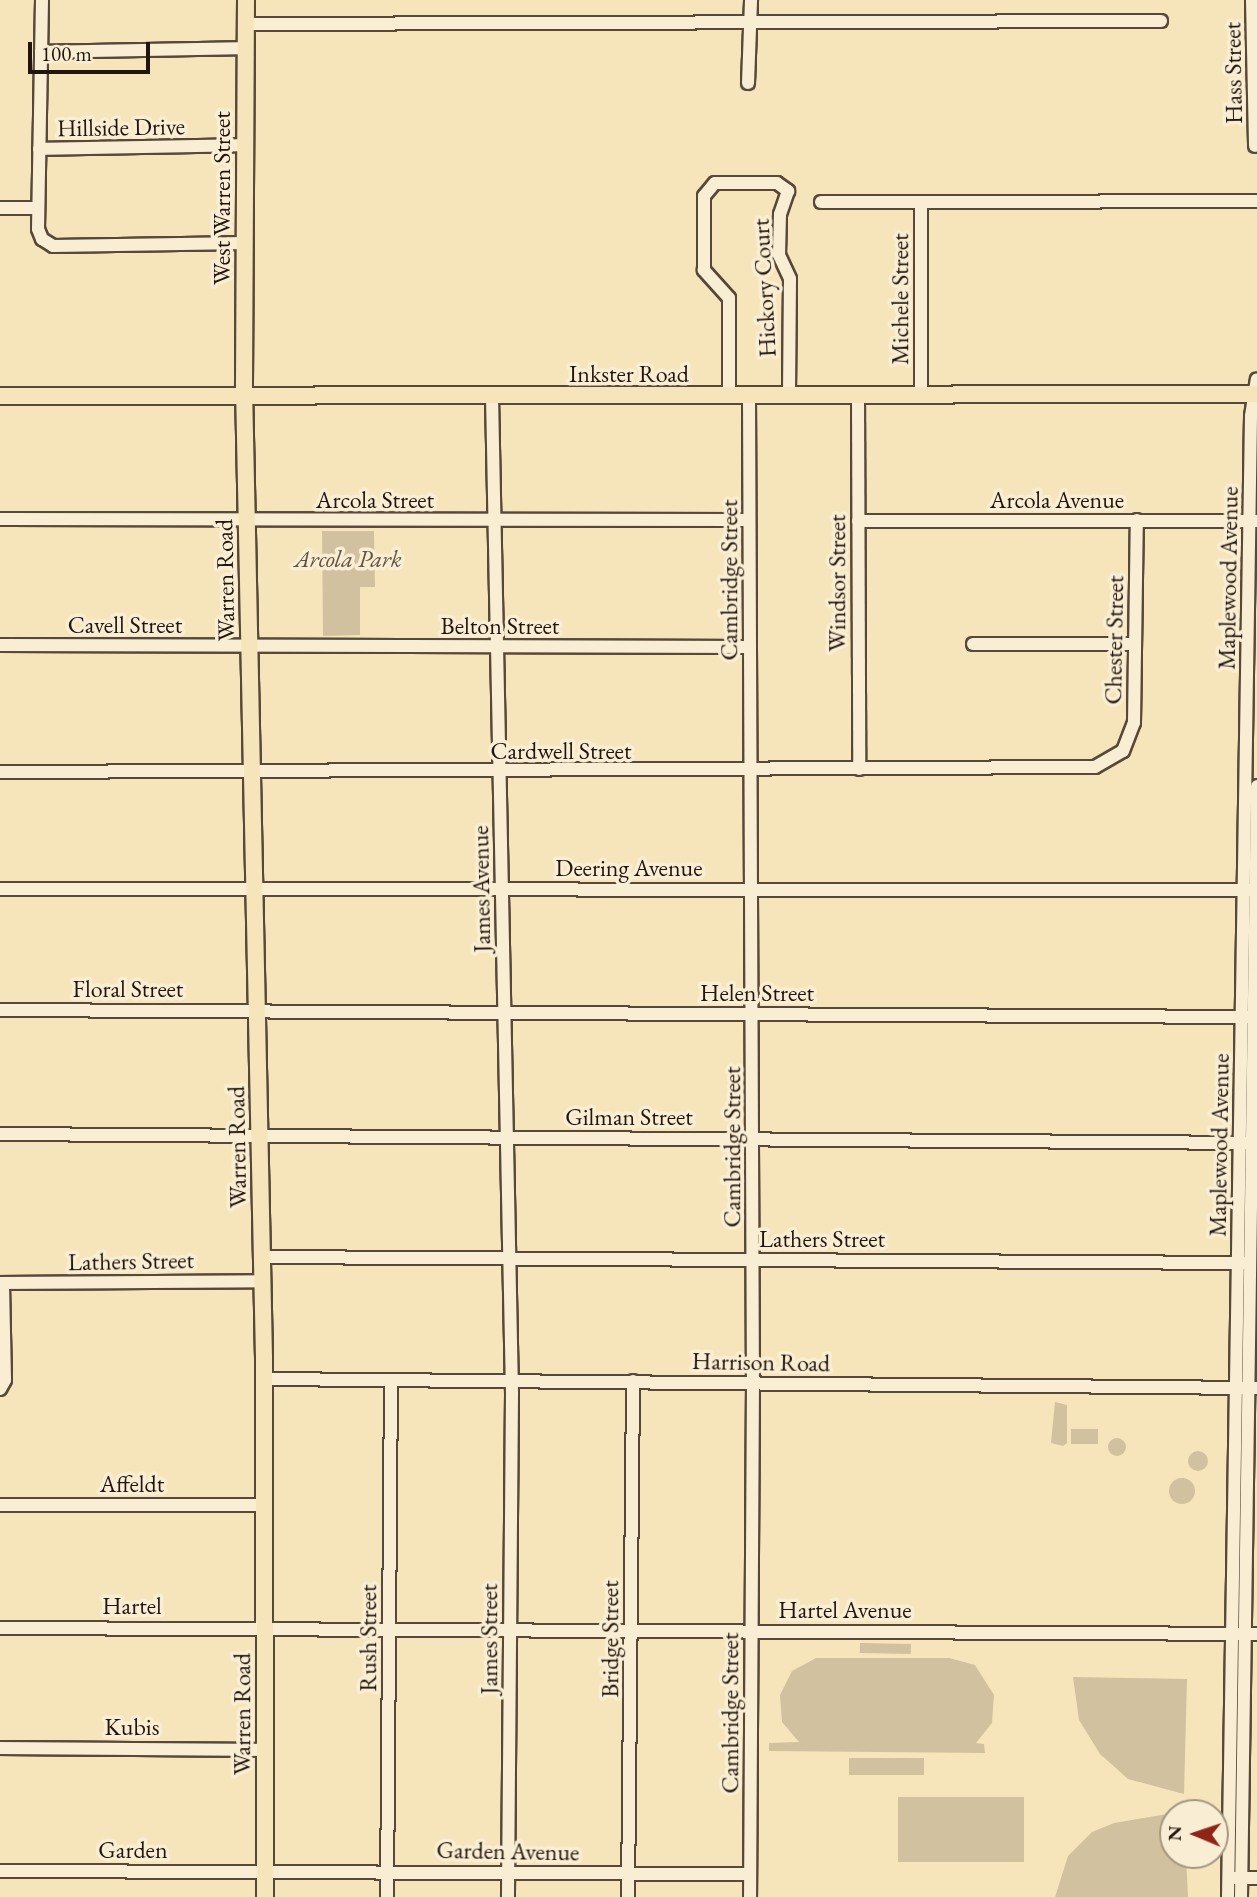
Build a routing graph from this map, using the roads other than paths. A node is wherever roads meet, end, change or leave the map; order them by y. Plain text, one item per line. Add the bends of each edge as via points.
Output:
1 (42, 0) edge
2 (246, 0) edge
3 (751, 0) edge
4 (1252, 0) edge
5 (1161, 21) dead end
6 (751, 23) junction
7 (246, 24) junction
8 (246, 48) junction
9 (41, 52) junction
10 (748, 83) dead end
11 (246, 145) junction
12 (1255, 146) dead end
13 (39, 149) junction
14 (1257, 201) edge
15 (821, 202) dead end
16 (921, 202) junction
17 (0, 208) edge
18 (38, 208) junction
19 (245, 243) junction
20 (1255, 389) edge
21 (0, 396) edge
22 (492, 396) junction
23 (729, 396) junction
24 (749, 396) junction
25 (789, 396) junction
26 (858, 396) junction
27 (920, 396) junction
28 (245, 397) junction
29 (0, 519) edge
30 (749, 520) junction
31 (1137, 520) junction
32 (247, 521) junction
33 (495, 521) junction
34 (858, 521) junction
35 (1254, 521) edge
36 (973, 644) dead end
37 (1135, 644) junction
38 (0, 645) edge
39 (249, 646) junction
40 (498, 647) junction
41 (750, 647) junction
42 (1253, 647) edge
43 (1118, 756) joint
44 (859, 769) junction
45 (751, 770) junction
46 (0, 772) edge
47 (499, 772) junction
48 (252, 773) junction
49 (1252, 773) edge
50 (1257, 786) edge
51 (254, 888) junction
52 (0, 889) edge
53 (502, 889) junction
54 (751, 890) junction
55 (1253, 891) edge
56 (0, 1010) edge
57 (257, 1010) junction
58 (504, 1012) junction
59 (752, 1014) junction
60 (1251, 1017) edge
61 (0, 1134) edge
62 (259, 1136) junction
63 (507, 1137) junction
64 (752, 1139) junction
65 (1250, 1143) edge
66 (262, 1257) junction
67 (509, 1258) junction
68 (753, 1260) junction
69 (1248, 1263) edge
70 (262, 1281) junction
71 (2, 1283) edge
72 (264, 1379) junction
73 (391, 1380) junction
74 (512, 1380) junction
75 (633, 1381) junction
76 (754, 1382) junction
77 (1247, 1388) edge
78 (0, 1389) edge
79 (0, 1505) edge
80 (263, 1505) junction
81 (264, 1626) junction
82 (0, 1628) edge
83 (389, 1628) junction
84 (511, 1629) junction
85 (631, 1630) junction
86 (752, 1630) junction
87 (1245, 1633) edge
88 (1237, 1712) junction
89 (0, 1748) edge
90 (265, 1750) junction
91 (1229, 1789) junction
92 (1242, 1789) junction
93 (0, 1871) edge
94 (265, 1871) junction
95 (387, 1871) junction
96 (509, 1873) junction
97 (629, 1873) junction
98 (750, 1874) junction
99 (1235, 1878) junction
100 (1257, 1878) edge
101 (265, 1897) edge
102 (387, 1897) edge
103 (508, 1897) edge
104 (628, 1897) edge
105 (750, 1897) edge
106 (1228, 1897) edge
107 (1241, 1897) edge

1 - 9 street
2 - 7 main road, West Warren Street
3 - 6 street
4 - 12 street, Hass Street
5 - 6 street
6 - 7 street
6 - 10 street
7 - 8 main road, West Warren Street
8 - 9 street
8 - 11 main road, West Warren Street
9 - 13 street
11 - 13 street, Hillside Drive
11 - 19 main road, West Warren Street
13 - 18 street
14 - 16 street
15 - 16 street
16 - 27 street, Michele Street
17 - 18 street
18 - 19 street via 39,234 53,246
19 - 28 main road, West Warren Street
20 - 27 main road, Inkster Road
20 - 35 street, Maplewood Avenue
21 - 28 main road, Inkster Road
22 - 23 main road, Inkster Road
22 - 28 main road, Inkster Road
22 - 33 street, James Avenue
23 - 24 main road, Inkster Road
23 - 25 street, Hickory Court via 729,298 704,270 704,197 715,183 777,183 788,191 779,214 779,255 790,279
24 - 25 main road, Inkster Road
24 - 30 street, Cambridge Street
25 - 26 main road, Inkster Road
26 - 27 main road, Inkster Road
26 - 34 street, Windsor Street
28 - 32 main road, Warren Road
29 - 32 street, Arcola Street
30 - 33 street, Arcola Street
30 - 41 street, Cambridge Street
31 - 34 street, Arcola Avenue
31 - 35 street, Arcola Avenue
31 - 37 street, Chester Street
32 - 33 street, Arcola Street
32 - 39 main road, Warren Road
33 - 40 street, James Avenue
34 - 44 street, Windsor Street
35 - 42 street, Maplewood Avenue
36 - 37 street
37 - 43 street, Chester Street via 1134,723
38 - 39 street, Cavell Street
39 - 40 street, Belton Street
39 - 48 main road, Warren Road
40 - 41 street, Belton Street
40 - 47 street, James Avenue
41 - 45 street, Cambridge Street
42 - 49 street, Maplewood Avenue
43 - 44 street, Cardwell Street via 1101,766 1083,768
44 - 45 street, Cardwell Street
45 - 47 street, Cardwell Street
45 - 54 street, Cambridge Street
46 - 48 street, Cardwell Street
47 - 48 street, Cardwell Street
47 - 53 street, James Avenue
48 - 51 main road, Warren Road
49 - 55 street, Maplewood Avenue
50 - 55 street, Maplewood Avenue
51 - 52 street, Deering Avenue
51 - 53 street, Deering Avenue
51 - 57 main road, Warren Road
53 - 54 street, Deering Avenue
53 - 58 street, James Avenue
54 - 55 street, Deering Avenue
54 - 59 street, Cambridge Street
55 - 60 street, Maplewood Avenue
56 - 57 street, Floral Street
57 - 58 street, Helen Street
57 - 62 main road, Warren Road
58 - 59 street, Helen Street
58 - 63 street, James Avenue
59 - 60 street, Helen Street
59 - 64 street, Cambridge Street
60 - 65 street, Maplewood Avenue
61 - 62 street, Gilman Street
62 - 63 street, Gilman Street
62 - 66 main road, Warren Road
63 - 64 street, Gilman Street
63 - 67 street, James Avenue
64 - 65 street, Gilman Street
64 - 68 street, Cambridge Street
65 - 69 street, Maplewood Avenue
66 - 67 street, Lathers Street
66 - 70 main road, Warren Road
67 - 68 street, Lathers Street
67 - 74 street, James Avenue
68 - 69 street, Lathers Street
68 - 76 street, Cambridge Street
69 - 77 street, Maplewood Avenue
70 - 71 street, Lathers Street
70 - 72 main road, Warren Road
71 - 78 street via 5,1380
72 - 73 street, Harrison Road
72 - 80 main road, Warren Road
73 - 74 street, Harrison Road
73 - 83 street, Rush Street
74 - 75 street, Harrison Road
74 - 84 street, James Street
75 - 76 street, Harrison Road
75 - 85 street, Bridge Street
76 - 77 street, Harrison Road
76 - 86 street, Cambridge Street
77 - 87 street, Maplewood Avenue
79 - 80 street, Affeldt
80 - 81 main road, Warren Road
81 - 82 street, Hartel
81 - 83 street, Hartel Avenue
81 - 90 main road, Warren Road
83 - 84 street, Hartel Avenue
83 - 95 street, Rush Street
84 - 85 street, Hartel Avenue
84 - 96 street, James Street
85 - 86 street, Hartel Avenue
85 - 97 street, Bridge Street
86 - 87 street, Hartel Avenue
86 - 98 street, Cambridge Street
87 - 88 street, Maplewood Avenue
88 - 91 street, Maplewood Avenue
88 - 92 street, Maplewood Avenue
89 - 90 street, Kubis
90 - 94 main road, Warren Road
91 - 92 street
91 - 99 street, Maplewood Avenue
92 - 99 street, Maplewood Avenue
93 - 94 street, Garden
94 - 95 street, Garden Avenue
94 - 101 main road, Warren Road
95 - 96 street, Garden Avenue
95 - 102 street, Rush Street
96 - 97 street, Garden Avenue
96 - 103 street, James Street
97 - 98 street, Garden Avenue
97 - 104 street, Bridge Street
98 - 105 street, Cambridge Street
99 - 100 street
99 - 106 street, Maplewood Avenue
99 - 107 street, Maplewood Avenue

